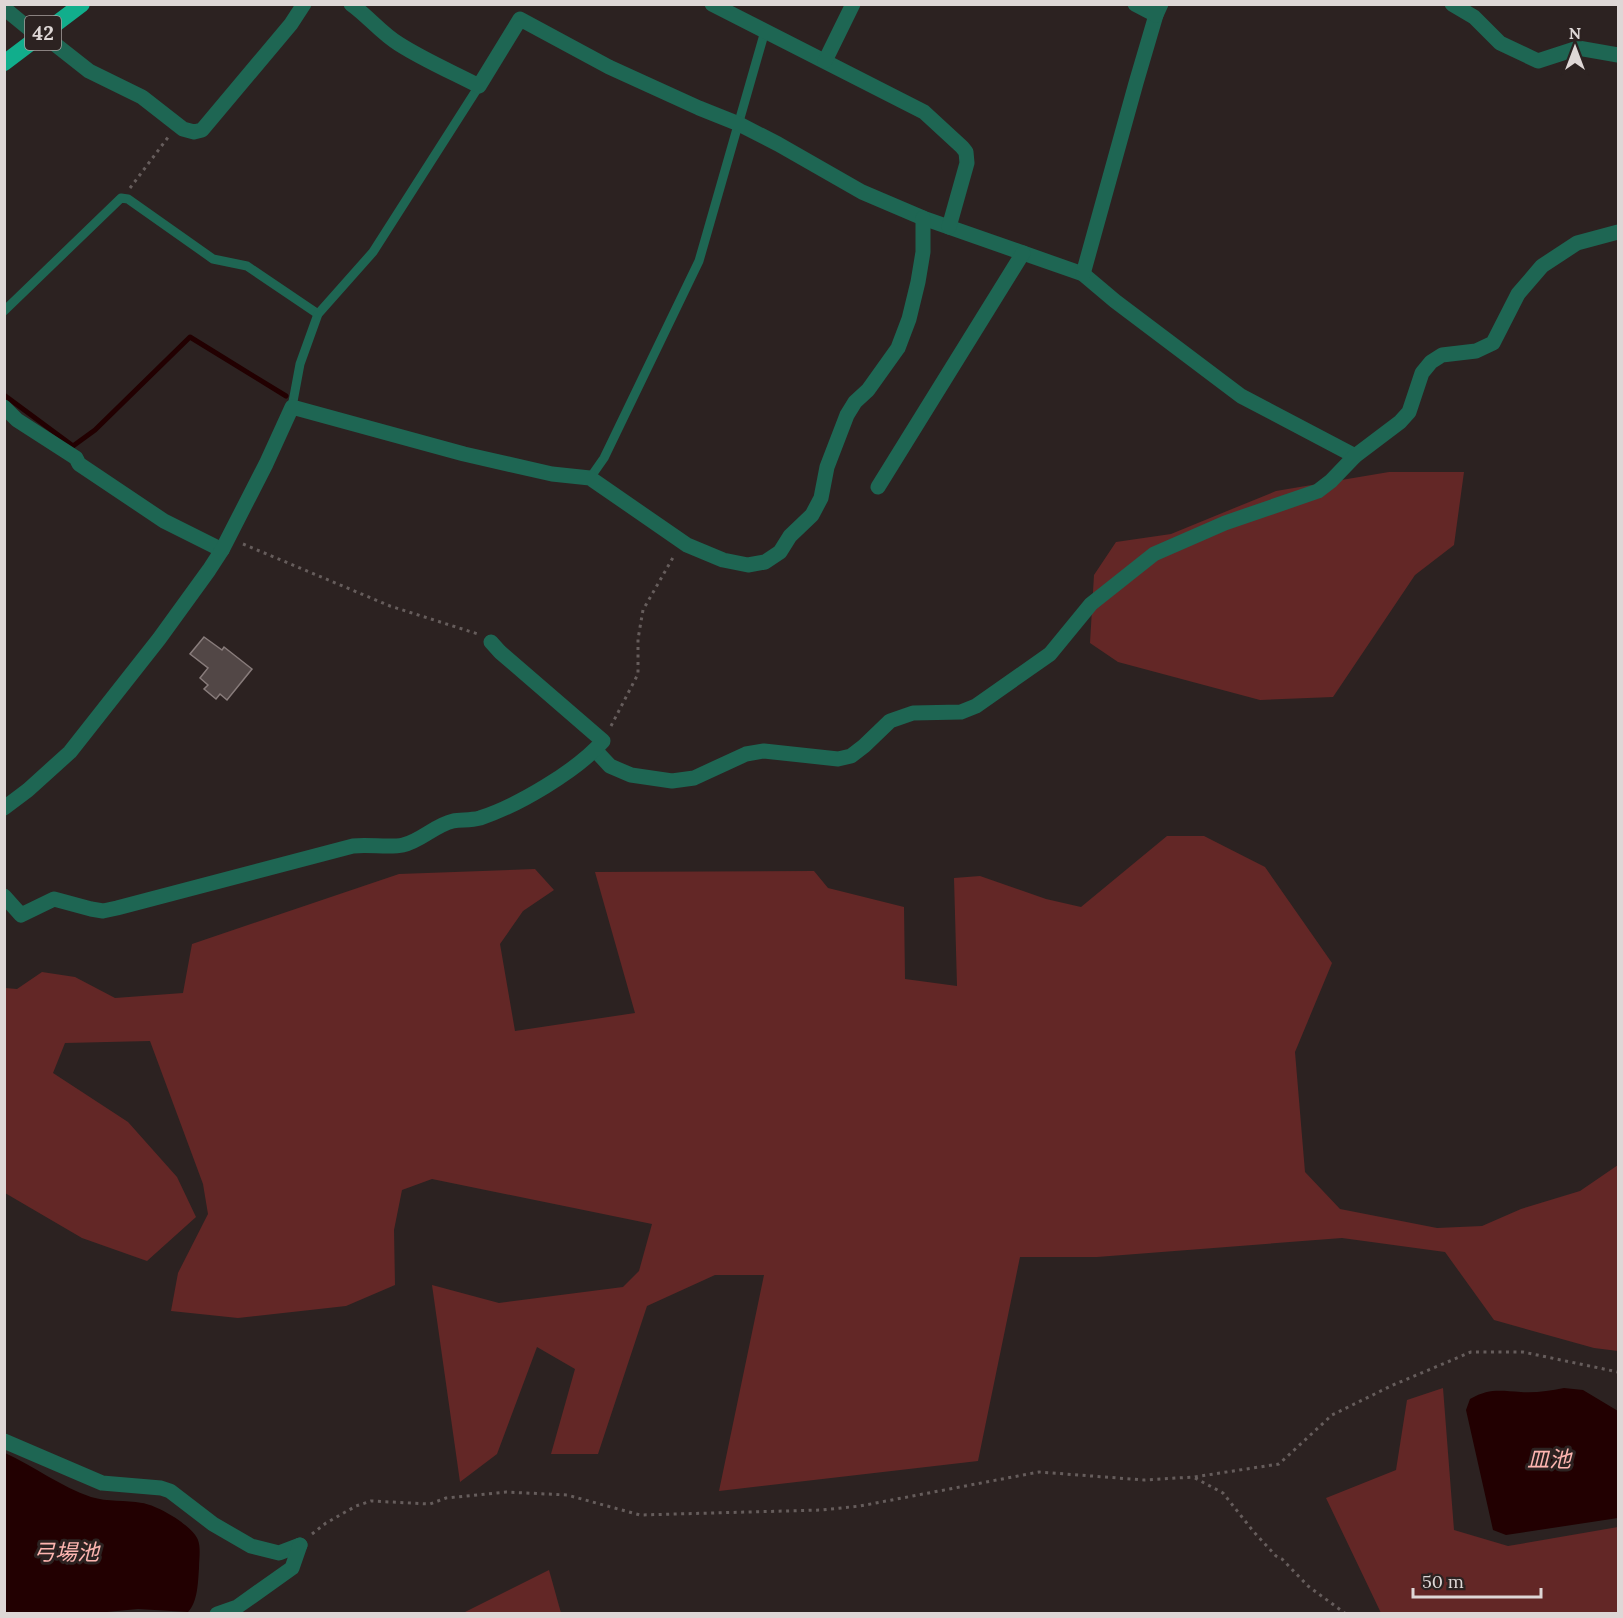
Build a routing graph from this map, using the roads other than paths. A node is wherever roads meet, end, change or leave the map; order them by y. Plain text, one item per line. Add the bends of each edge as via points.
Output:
1 (82, 4) edge
2 (304, 4) edge
3 (351, 4) edge
4 (712, 4) edge
5 (853, 4) edge
6 (1135, 4) edge
7 (1452, 4) edge
8 (4, 8) edge
9 (1158, 10) edge
10 (765, 31) junction
11 (40, 35) junction
12 (1618, 55) edge
13 (825, 62) junction
14 (4, 63) edge
15 (479, 86) junction
16 (739, 124) junction
17 (923, 218) junction
18 (949, 227) junction
19 (1618, 232) edge
20 (1023, 253) junction
21 (1083, 274) junction
22 (4, 311) edge
23 (318, 314) junction
24 (4, 407) edge
25 (292, 407) junction
26 (1355, 456) junction
27 (590, 478) junction
28 (878, 487) dead end
29 (225, 545) junction
30 (491, 642) road end
31 (599, 745) junction
32 (4, 808) edge
33 (4, 896) edge
34 (4, 1441) edge
35 (217, 1614) edge

1 - 11 highway, 42
2 - 11 street via 202,130 194,132 183,129 142,97 88,71
3 - 15 street via 399,44
4 - 10 street
5 - 13 street
6 - 9 street
7 - 12 street via 1474,17 1500,43 1539,61 1578,48
8 - 11 street
9 - 21 street
10 - 13 street
10 - 16 lane
11 - 14 highway, 42
13 - 18 street via 924,112 966,152 965,176
15 - 16 street via 520,19 609,67
15 - 23 lane via 373,252
16 - 17 street via 862,192
16 - 27 lane via 699,261 604,458
17 - 18 street
17 - 27 street via 923,252 909,319 898,348 855,402 827,467 821,498 812,515 780,552 765,562 748,565 723,560 684,543
18 - 20 street
19 - 26 street via 1578,243 1542,266 1518,294 1493,343 1476,351 1442,355 1431,362 1422,373 1409,412
20 - 21 street
20 - 28 street
21 - 26 street via 1241,396
22 - 23 lane via 122,198 213,259 247,266
23 - 25 lane via 300,364
24 - 29 street via 79,464 165,521
25 - 27 street via 464,454 552,474
25 - 29 street
26 - 31 street via 1318,491 1225,523 1154,554 1090,604 1050,654 976,706 962,712 913,713 891,721 851,756 825,759 764,751 746,754 694,778 672,781 631,775 610,766
29 - 32 street via 159,639 70,752
30 - 31 street
31 - 33 street via 538,791 506,808 466,821 453,821 400,846 353,846 103,911 54,899 21,915
34 - 35 street via 102,1483 170,1491 213,1524 251,1546 279,1553 300,1545 292,1568 237,1607

